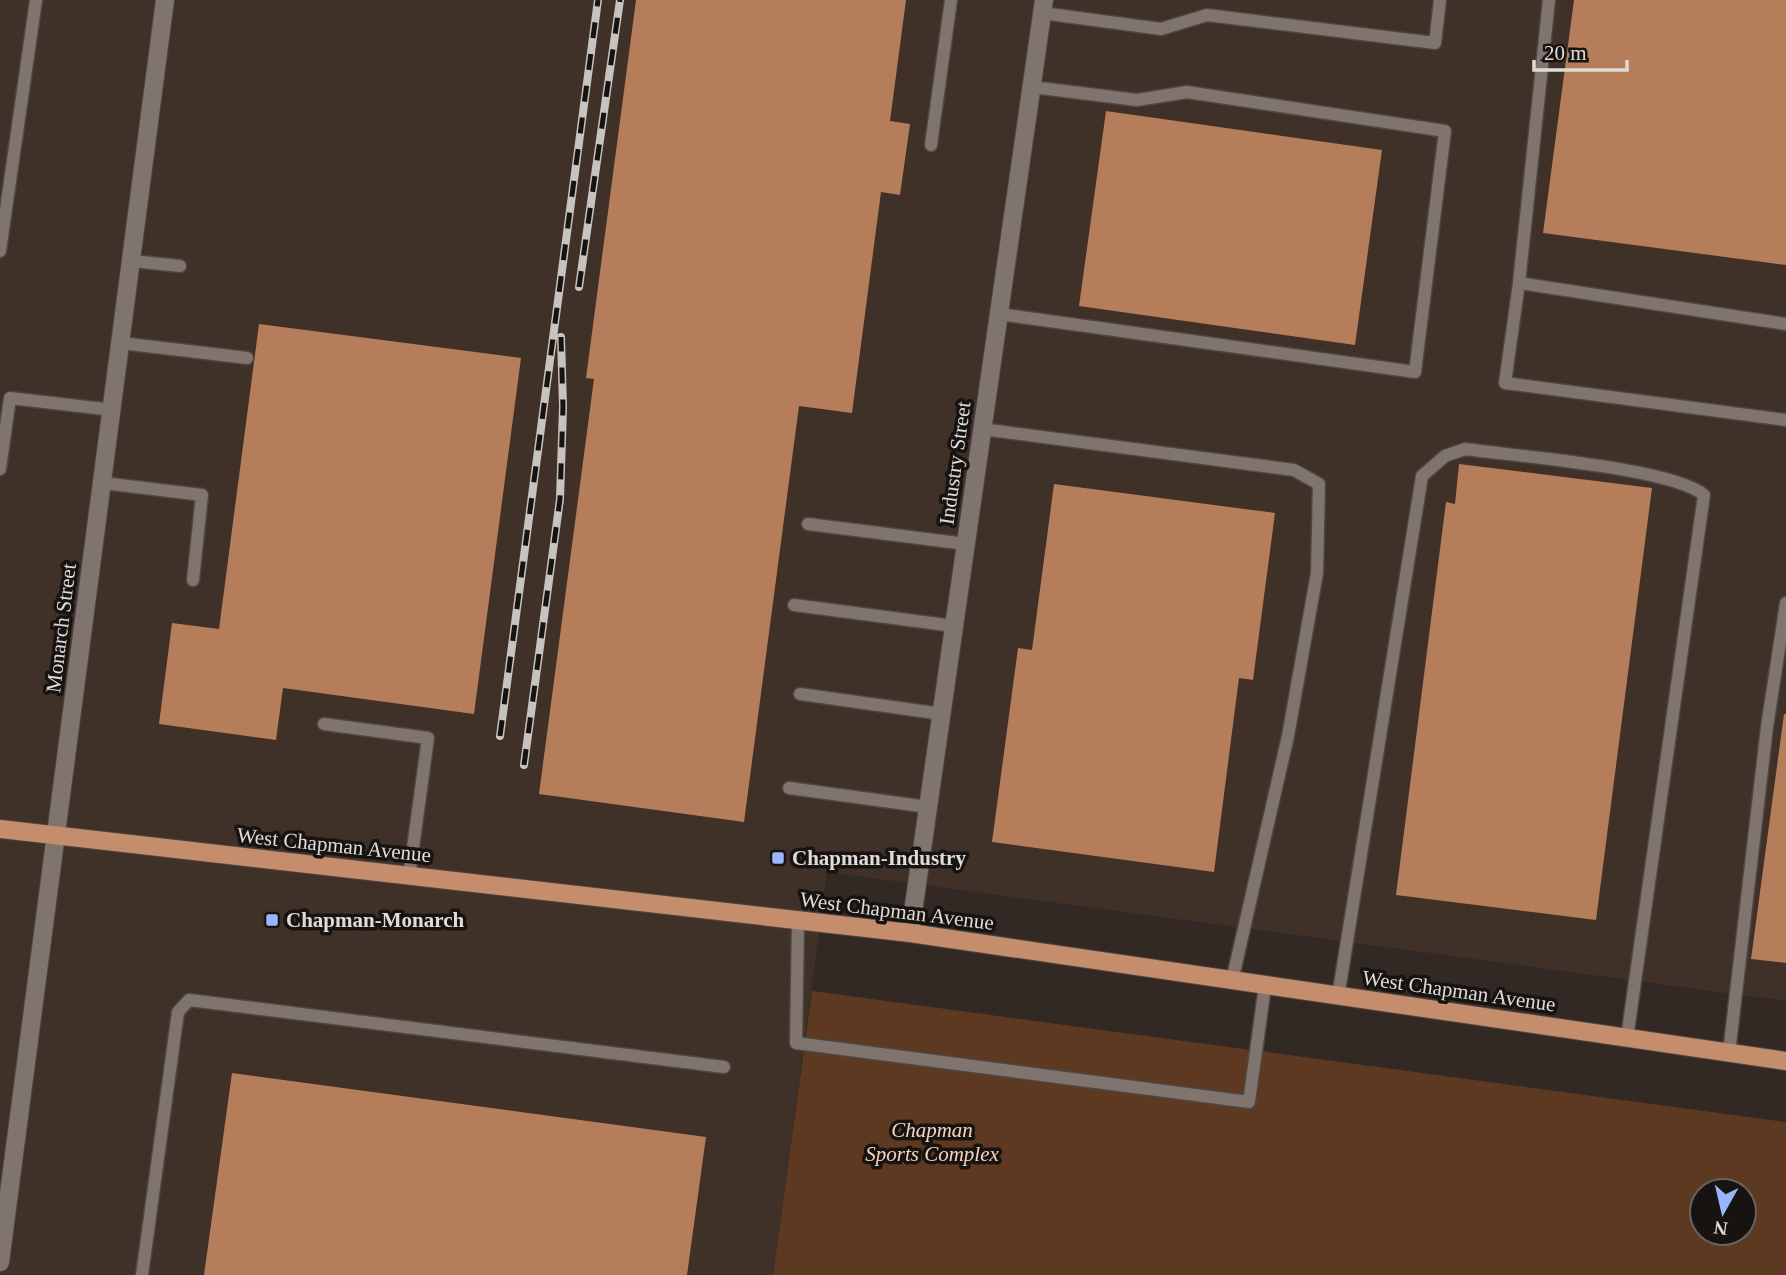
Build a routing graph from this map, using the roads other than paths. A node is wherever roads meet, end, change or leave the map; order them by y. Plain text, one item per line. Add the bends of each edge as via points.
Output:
1 (36, 0) edge
2 (165, 0) edge
3 (951, 0) edge
4 (1440, 0) edge
5 (1549, 0) edge
6 (1043, 7) edge
7 (1032, 87) junction
8 (931, 145) dead end
9 (0, 251) edge
10 (132, 261) junction
11 (180, 266) dead end
12 (1519, 283) junction
13 (999, 314) junction
14 (1786, 324) edge
15 (121, 342) junction
16 (247, 358) dead end
17 (5, 397) edge
18 (113, 410) junction
19 (1786, 420) edge
20 (982, 429) junction
21 (0, 469) edge
22 (103, 483) junction
23 (808, 524) dead end
24 (966, 544) junction
25 (193, 580) dead end
26 (1786, 603) edge
27 (794, 605) dead end
28 (954, 626) junction
29 (800, 694) dead end
30 (942, 714) junction
31 (324, 724) dead end
32 (789, 788) dead end
33 (929, 807) junction
34 (0, 829) edge
35 (57, 837) junction
36 (409, 877) junction
37 (798, 921) junction
38 (910, 933) junction
39 (1232, 981) junction
40 (1265, 986) junction
41 (1338, 997) junction
42 (1627, 1038) junction
43 (1729, 1053) junction
44 (1786, 1061) edge
45 (724, 1067) dead end
46 (6, 1178) edge
47 (0, 1262) edge
48 (142, 1275) edge

1 - 9 lane
2 - 10 street, Monarch Street
3 - 8 lane
4 - 6 lane via 1435,43 1208,15 1161,29
5 - 12 lane
6 - 7 street, Industry Street
7 - 13 street, Industry Street
7 - 13 lane via 1137,100 1187,92 1445,131 1415,372
10 - 11 lane
10 - 15 street, Monarch Street
12 - 14 lane
12 - 19 lane via 1505,383
13 - 20 street, Industry Street
15 - 16 lane
15 - 18 street, Monarch Street
17 - 18 lane
17 - 21 lane
18 - 22 street, Monarch Street
20 - 24 street, Industry Street
20 - 39 lane via 1294,470 1320,484 1317,573 1287,736
22 - 25 lane via 202,495
22 - 35 street, Monarch Street
23 - 24 lane
24 - 28 street, Industry Street
26 - 43 lane
27 - 28 lane
28 - 30 street, Industry Street
29 - 30 lane
30 - 33 street, Industry Street
31 - 36 lane via 428,738
32 - 33 lane
33 - 38 street, Industry Street
34 - 35 main road, West Chapman Avenue
35 - 36 main road, West Chapman Avenue
35 - 46 street, Monarch Street
36 - 37 main road, West Chapman Avenue
37 - 38 main road, West Chapman Avenue
37 - 40 lane via 796,1043 1249,1102
38 - 39 main road, West Chapman Avenue
39 - 40 main road, West Chapman Avenue
40 - 41 main road, West Chapman Avenue
41 - 42 main road, West Chapman Avenue
41 - 42 lane via 1422,476 1445,456 1465,449 1633,472 1693,486 1704,495
42 - 43 main road, West Chapman Avenue
43 - 44 main road, West Chapman Avenue
45 - 48 lane via 189,1000 178,1012
46 - 47 street, Monarch Street

